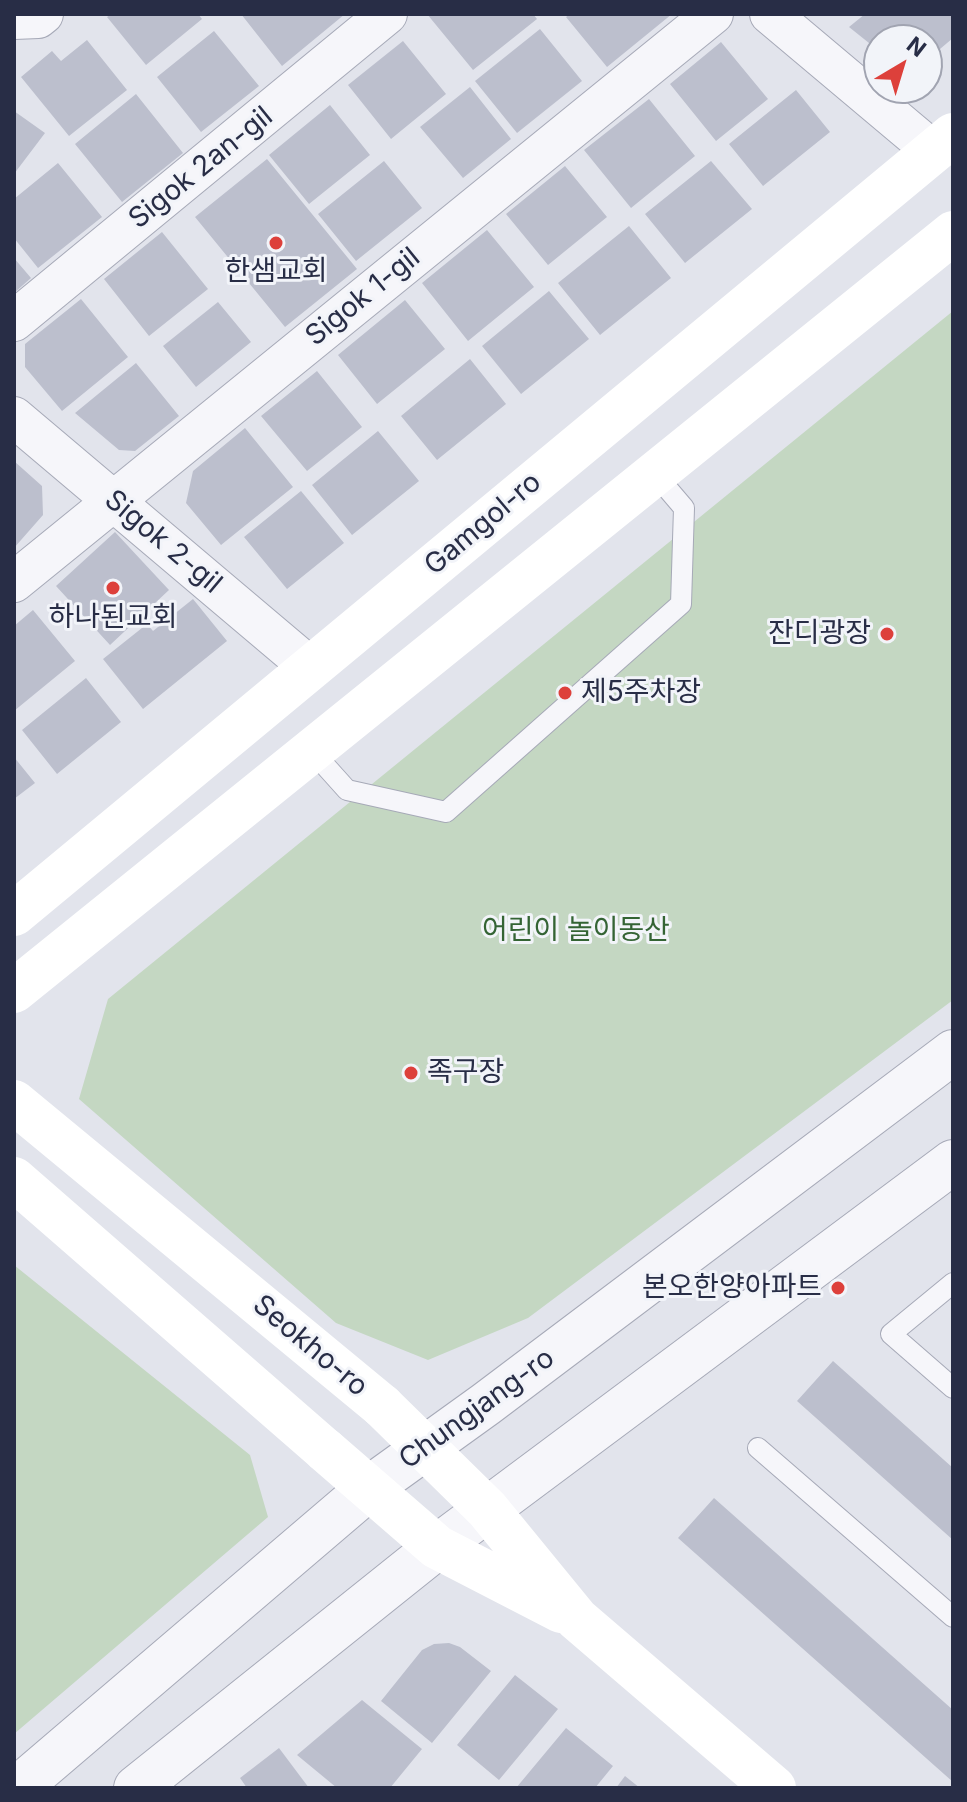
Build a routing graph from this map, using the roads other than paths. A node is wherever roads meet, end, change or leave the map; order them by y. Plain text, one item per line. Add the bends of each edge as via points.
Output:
1 (43, 14) edge
2 (387, 14) edge
3 (713, 14) edge
4 (770, 14) edge
5 (14, 19) edge
6 (943, 143) edge
7 (953, 233) edge
8 (14, 321) edge
9 (14, 417) edge
10 (655, 474) junction
11 (113, 500) junction
12 (14, 582) edge
13 (311, 668) junction
14 (312, 751) junction
15 (14, 914) edge
16 (14, 991) edge
17 (953, 1052) edge
18 (14, 1102) edge
19 (953, 1162) edge
20 (14, 1179) edge
21 (953, 1283) edge
22 (953, 1388) edge
23 (425, 1448) junction
24 (758, 1448) dead end
25 (368, 1489) junction
26 (487, 1509) junction
27 (437, 1547) junction
28 (953, 1617) edge
29 (577, 1619) junction
30 (18, 1788) edge
31 (136, 1788) edge
32 (774, 1788) edge

1 - 5 street
2 - 8 street, Sigok 2an-gil
3 - 11 street, Sigok 1-gil
4 - 6 street
6 - 13 main road, Gamgol-ro
7 - 10 main road
9 - 11 street, Sigok 2-gil
10 - 14 main road
10 - 14 lane via 684,508 681,604 446,812 347,790
11 - 12 street, Sigok 1-gil
11 - 13 street, Sigok 2-gil
13 - 15 main road, Gamgol-ro
14 - 16 main road
17 - 23 street, Chungjang-ro
18 - 23 main road, Seokho-ro, bridge via 382,1406
19 - 26 street
20 - 25 main road, Seokho-ro, bridge
21 - 22 lane via 891,1334
23 - 25 street, Chungjang-ro
23 - 26 main road, Seokho-ro
24 - 28 lane
25 - 27 main road, Seokho-ro
25 - 30 street, Chungjang-ro
26 - 27 street
26 - 29 main road, Seokho-ro
27 - 29 main road, Seokho-ro
27 - 31 street
29 - 32 main road, Seokho-ro

